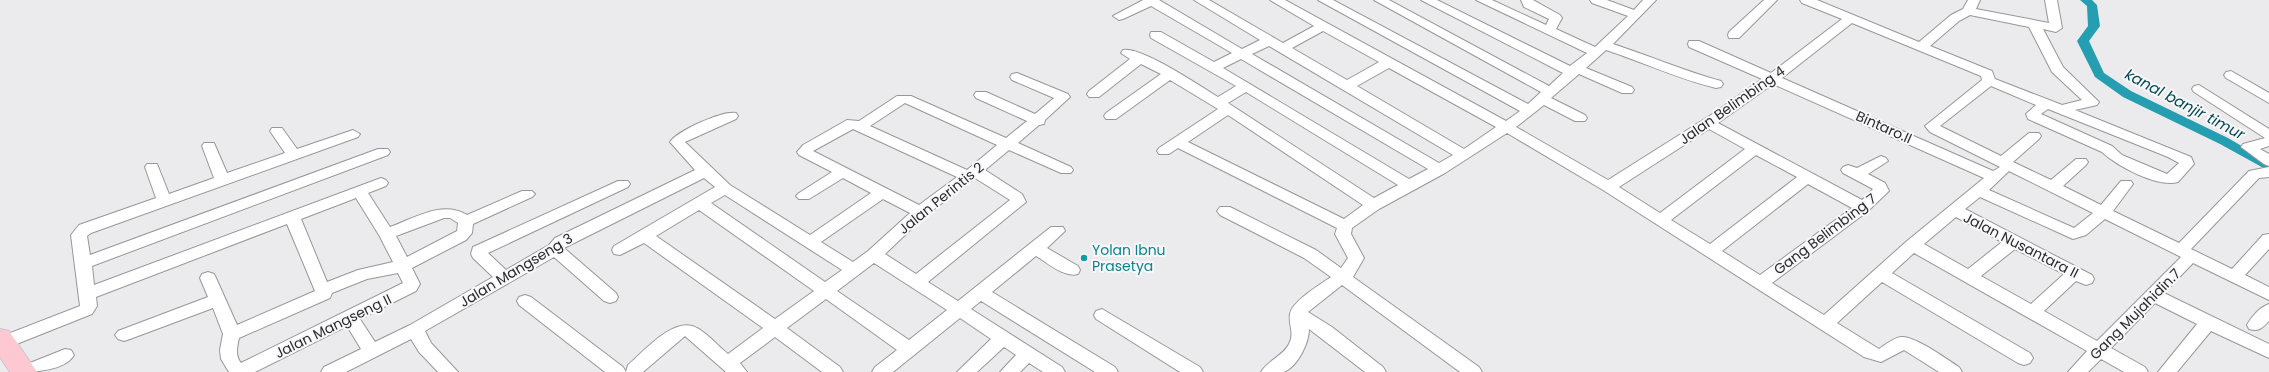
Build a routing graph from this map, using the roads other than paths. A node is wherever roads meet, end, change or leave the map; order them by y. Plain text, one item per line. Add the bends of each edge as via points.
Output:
1 (1153, 0) edge
2 (1200, 0) edge
3 (1276, 0) edge
4 (1324, 0) edge
5 (1380, 0) edge
6 (1482, 0) edge
7 (1527, 0) edge
8 (1596, 0) edge
9 (1650, 0) edge
10 (1771, 0) edge
11 (1806, 0) edge
12 (2051, 0) edge
13 (1431, 1) edge
14 (1971, 5) edge
15 (1636, 15) junction
16 (1119, 16) dead end
17 (1410, 16) junction
18 (1852, 18) junction
19 (1366, 22) junction
20 (2034, 24) junction
21 (1324, 26) junction
22 (1548, 31) junction
23 (1156, 35) dead end
24 (1340, 35) junction
25 (1734, 35) dead end
26 (1271, 40) junction
27 (1694, 44) dead end
28 (1922, 46) junction
29 (1283, 48) junction
30 (1599, 48) junction
31 (1242, 53) junction
32 (1389, 62) junction
33 (1214, 67) junction
34 (1573, 70) junction
35 (1170, 74) junction
36 (2231, 75) dead end
37 (1017, 77) dead end
38 (1773, 78) junction
39 (1989, 81) junction
40 (1716, 84) dead end
41 (1246, 86) junction
42 (1347, 86) junction
43 (2199, 89) dead end
44 (1627, 90) dead end
45 (1094, 94) dead end
46 (1545, 94) junction
47 (981, 95) dead end
48 (2269, 99) edge
49 (2046, 104) junction
50 (1223, 106) junction
51 (2063, 109) junction
52 (1529, 110) junction
53 (732, 116) dead end
54 (1111, 116) dead end
55 (1580, 118) dead end
56 (1039, 121) junction
57 (1708, 123) junction
58 (860, 126) junction
59 (1506, 127) junction
60 (277, 131) dead end
61 (352, 134) dead end
62 (2034, 136) dead end
63 (2269, 136) edge
64 (1177, 142) junction
65 (2269, 142) edge
66 (1008, 144) junction
67 (210, 146) dead end
68 (1755, 148) junction
69 (1164, 151) dead end
70 (383, 152) dead end
71 (294, 154) junction
72 (1464, 155) junction
73 (1881, 161) dead end
74 (2269, 161) edge
75 (2081, 162) dead end
76 (2005, 165) junction
77 (152, 167) dead end
78 (1066, 170) dead end
79 (1440, 170) junction
80 (705, 171) junction
81 (842, 173) junction
82 (2263, 173) edge
83 (971, 174) junction
84 (1807, 177) junction
85 (1995, 177) junction
86 (222, 179) junction
87 (623, 184) dead end
88 (2126, 184) dead end
89 (1408, 185) junction
90 (1608, 187) junction
91 (725, 188) junction
92 (2052, 188) junction
93 (1979, 191) junction
94 (881, 193) junction
95 (527, 194) dead end
96 (804, 196) dead end
97 (164, 200) junction
98 (700, 203) junction
99 (1374, 205) junction
100 (1863, 207) junction
101 (1225, 211) dead end
102 (1956, 211) junction
103 (920, 212) junction
104 (2104, 212) junction
105 (292, 217) junction
106 (1662, 219) junction
107 (466, 222) junction
108 (1345, 226) junction
109 (1057, 231) dead end
110 (387, 234) junction
111 (644, 236) junction
112 (2269, 239) edge
113 (2014, 241) junction
114 (810, 243) junction
115 (1913, 245) junction
116 (1034, 248) junction
117 (555, 249) junction
118 (620, 250) dead end
119 (1712, 251) junction
120 (2187, 253) junction
121 (874, 255) junction
122 (82, 264) junction
123 (403, 266) junction
124 (853, 270) junction
125 (1072, 270) dead end
126 (1882, 274) junction
127 (1342, 276) junction
128 (1970, 276) junction
129 (2235, 276) junction
130 (503, 277) junction
131 (208, 278) dead end
132 (917, 282) junction
133 (1761, 282) junction
134 (323, 290) junction
135 (826, 290) junction
136 (980, 292) junction
137 (87, 294) junction
138 (2269, 294) edge
139 (2153, 295) junction
140 (610, 297) dead end
141 (217, 300) junction
142 (526, 301) dead end
143 (958, 309) junction
144 (2269, 310) edge
145 (2033, 312) junction
146 (1298, 314) junction
147 (1102, 315) dead end
148 (350, 317) junction
149 (2208, 323) junction
150 (1825, 324) junction
151 (2255, 325) dead end
152 (776, 328) junction
153 (416, 329) junction
154 (232, 334) junction
155 (124, 335) dead end
156 (1004, 338) junction
157 (909, 349) junction
158 (371, 350) junction
159 (2100, 350) junction
160 (2269, 352) edge
161 (1028, 354) junction
162 (65, 355) dead end
163 (11, 356) edge
164 (2024, 358) dead end
165 (733, 368) edge
166 (621, 371) edge
167 (239, 372) edge
168 (330, 372) edge
169 (449, 372) edge
170 (834, 372) edge
171 (881, 372) edge
172 (966, 372) edge
173 (1009, 372) edge
174 (1056, 372) edge
175 (1109, 372) edge
176 (1194, 372) edge
177 (1270, 372) edge
178 (1377, 372) edge
179 (1474, 372) edge
180 (1953, 372) edge
181 (2077, 372) edge
182 (2139, 372) edge
183 (2167, 372) edge

1 - 16 street
1 - 31 street
2 - 26 street
3 - 21 street
4 - 19 street
5 - 17 street
6 - 22 street
7 - 22 street via 1528,4 1556,18
8 - 15 street
9 - 15 street
10 - 25 street
11 - 18 street
12 - 20 street via 2058,28
13 - 17 street
13 - 34 street
14 - 20 street
14 - 28 street
15 - 30 street
17 - 46 street
18 - 28 street
18 - 38 street, Jalan Belimbing 4
19 - 24 street
19 - 52 street
20 - 51 street via 2057,69 2092,102
21 - 24 street
21 - 29 street
22 - 30 street
23 - 33 street
24 - 32 street
26 - 29 street
26 - 31 street
27 - 38 street, Bintaro.II
28 - 39 street via 1987,74
29 - 42 street
30 - 34 street
30 - 40 street via 1655,62 1681,74
31 - 33 street
31 - 79 street
32 - 42 street
32 - 59 street
33 - 41 street
34 - 44 street
34 - 46 street
35 - 45 street via 1134,55
35 - 50 street
35 - 54 street
36 - 48 street
37 - 56 street, Jalan Perintis 2 via 1063,97
38 - 57 street, Jalan Belimbing 4
38 - 85 street, Bintaro.II
39 - 49 street
39 - 76 street via 1932,126 1935,130
41 - 50 street
41 - 89 street
42 - 72 street
43 - 63 street
46 - 52 street
46 - 55 street
47 - 56 street
49 - 51 street
49 - 51 street via 2032,114 2033,116 2107,149 2117,158 2165,179 2172,179 2188,164 2186,160 2173,154
50 - 64 street
50 - 99 street
52 - 59 street
53 - 80 street via 678,139 677,142
56 - 66 street, Jalan Perintis 2
57 - 68 street
57 - 90 street, Jalan Belimbing 4
58 - 66 street via 902,99 906,99
58 - 81 street via 852,123 846,125 804,152
58 - 83 street
59 - 72 street
59 - 90 street
60 - 71 street
61 - 71 street
62 - 76 street
64 - 69 street
64 - 108 street
65 - 74 street via 2248,147
66 - 78 street
66 - 83 street, Jalan Perintis 2
67 - 86 street
68 - 84 street
68 - 106 street
70 - 122 street
71 - 86 street
72 - 79 street
73 - 100 street, Gang Belimbing 7 via 1852,172 1882,188
75 - 92 street
76 - 85 street
76 - 92 street
77 - 97 street
79 - 89 street
80 - 91 street
80 - 117 street, Jalan Mangseng 3 via 561,242
81 - 94 street
81 - 96 street
82 - 120 street, Gang Mujahidin.7
83 - 103 street, Jalan Perintis 2
83 - 132 street via 1017,197 1018,202
84 - 100 street
84 - 119 street
85 - 93 street
86 - 97 street
87 - 130 street via 479,251 479,254
88 - 104 street
89 - 99 street
90 - 106 street
91 - 98 street
91 - 114 street
92 - 104 street
93 - 102 street
93 - 104 street via 2073,234
94 - 103 street
94 - 114 street
95 - 107 street
97 - 122 street via 82,232 79,235
98 - 111 street
98 - 135 street
99 - 108 street
100 - 133 street, Gang Belimbing 7
101 - 127 street via 1310,254
102 - 113 street, Jalan Nusantara II
102 - 115 street
103 - 121 street, Jalan Perintis 2
104 - 120 street
105 - 110 street via 367,185
105 - 134 street
105 - 137 street
106 - 119 street
107 - 110 street via 453,213 442,213
107 - 123 street via 464,233 460,236
108 - 127 street via 1343,234 1356,258
109 - 116 street
110 - 123 street
111 - 118 street
111 - 152 street
112 - 129 street
113 - 128 street
113 - 145 street, Jalan Nusantara II via 2080,276
114 - 124 street
115 - 126 street
115 - 128 street
116 - 125 street
116 - 136 street
117 - 130 street, Jalan Mangseng 3
117 - 140 street
119 - 133 street
120 - 129 street
120 - 139 street, Gang Mujahidin.7
121 - 124 street, Jalan Perintis 2
121 - 132 street
122 - 137 street
123 - 134 street via 364,274
123 - 148 street, Jalan Mangseng II via 412,284 406,290
124 - 135 street, Jalan Perintis 2
126 - 150 street
126 - 164 street
127 - 146 street via 1307,301
127 - 179 street
128 - 145 street
129 - 138 street
130 - 153 street, Jalan Mangseng 3
131 - 141 street
132 - 143 street
133 - 150 street
134 - 154 street via 324,294 320,296
135 - 152 street, Jalan Perintis 2
135 - 157 street
136 - 143 street
136 - 175 street
137 - 163 street via 89,306 86,310
139 - 149 street
139 - 159 street, Gang Mujahidin.7
141 - 154 street
141 - 155 street
142 - 166 street
143 - 156 street
143 - 157 street
144 - 151 street
145 - 159 street
146 - 177 street via 1301,331 1298,344 1286,359
146 - 178 street via 1326,331
147 - 176 street
148 - 158 street
148 - 167 street, Jalan Mangseng II
149 - 160 street
149 - 183 street
150 - 180 street via 1878,356 1906,343
152 - 165 street, Jalan Perintis 2
152 - 170 street
153 - 158 street, Jalan Mangseng 3
153 - 169 street via 425,348
154 - 167 street via 227,349 233,368
156 - 161 street
156 - 172 street
157 - 171 street
158 - 168 street, Jalan Mangseng 3
159 - 181 street, Gang Mujahidin.7
159 - 182 street
161 - 173 street
161 - 174 street
162 - 163 street
165 - 166 street via 691,332 685,330 678,332

